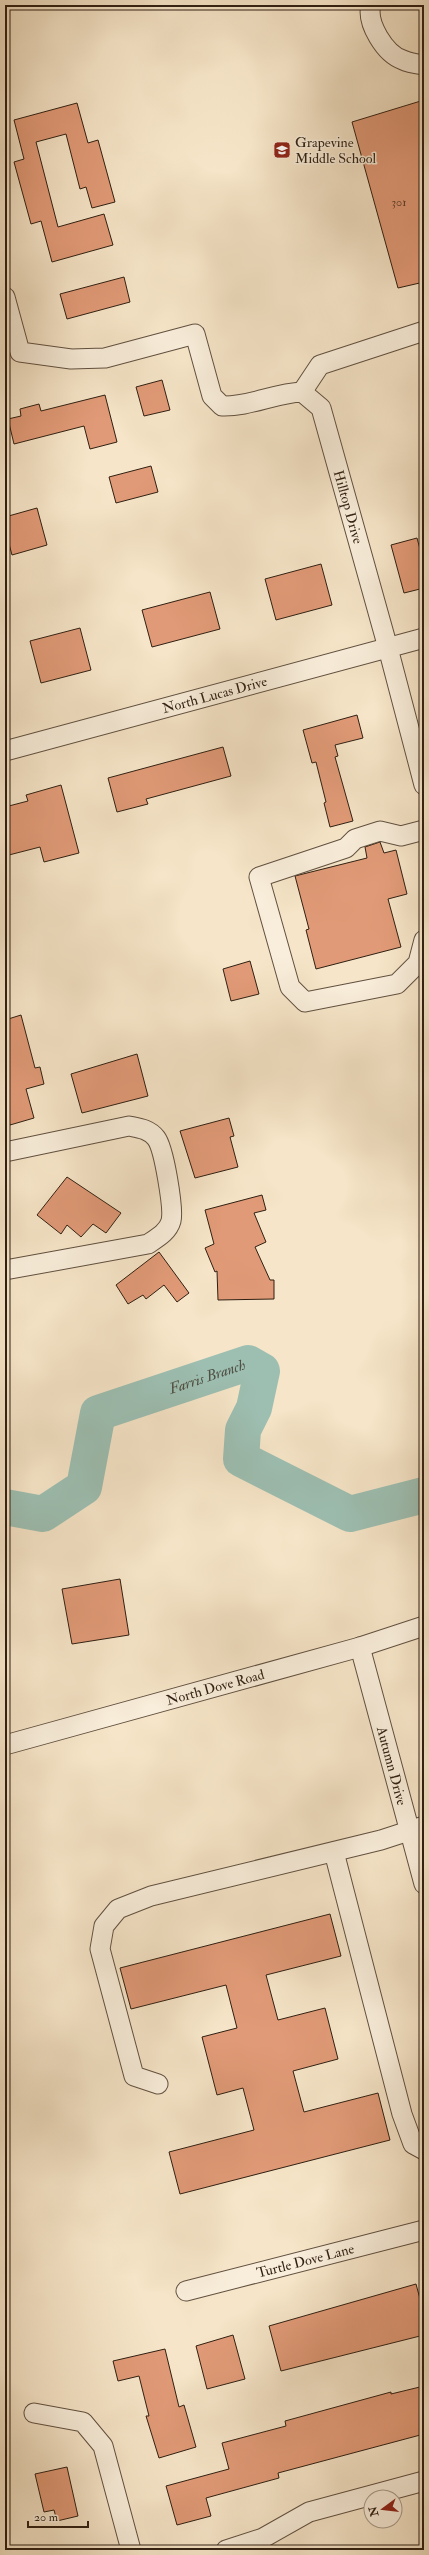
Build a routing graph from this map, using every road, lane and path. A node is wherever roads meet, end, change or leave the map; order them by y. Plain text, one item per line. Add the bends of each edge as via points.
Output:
1 (371, 5) edge
2 (424, 65) edge
3 (5, 296) edge
4 (424, 331) edge
5 (12, 350) edge
6 (302, 392) junction
7 (424, 638) edge
8 (388, 648) junction
9 (5, 751) edge
10 (424, 785) edge
11 (424, 830) edge
12 (424, 940) edge
13 (5, 1152) edge
14 (5, 1270) edge
15 (424, 1626) edge
16 (360, 1647) junction
17 (5, 1745) edge
18 (417, 1827) edge
19 (334, 1852) junction
20 (424, 1884) edge
21 (158, 2084) dead end
22 (424, 2150) edge
23 (424, 2230) edge
24 (186, 2291) dead end
25 (34, 2413) dead end
26 (424, 2481) edge
27 (131, 2550) edge
28 (226, 2550) edge

1 - 2 street via 369,13 379,40 401,60
3 - 5 street
4 - 6 street via 320,365
5 - 6 street via 71,359 106,358 195,334 212,396 222,406 234,407 284,392
6 - 8 street, Hilltop Drive via 320,408
7 - 8 street, North Lucas Drive
8 - 9 street, North Lucas Drive
8 - 10 street, Hilltop Drive
11 - 12 street via 401,836 380,831 355,839 346,848 259,877 290,987 305,1002 397,984 418,963
13 - 14 street via 129,1126 145,1129 157,1139 166,1170 172,1210 171,1221 164,1234 148,1244
15 - 16 street, North Dove Road
16 - 17 street, North Dove Road
16 - 18 street, Autumn Drive
18 - 19 street via 381,1840
18 - 20 street, Autumn Drive
19 - 21 street via 151,1896 118,1909 104,1926 100,1949 134,2076
19 - 22 street via 402,2114 413,2144
23 - 24 street, Turtle Dove Lane
25 - 27 street via 83,2422 103,2446
26 - 28 street via 309,2512 263,2538

